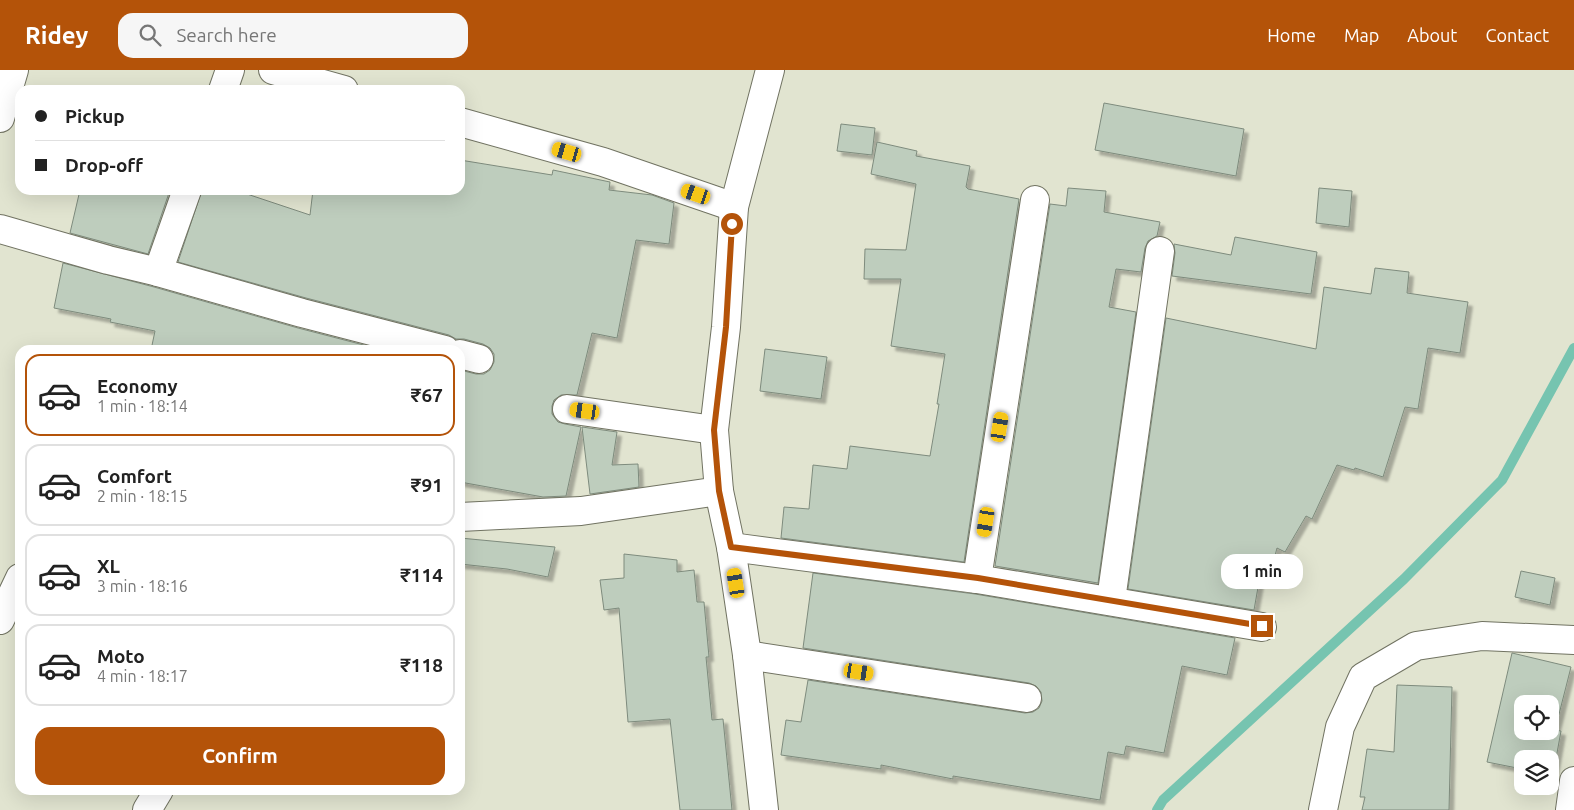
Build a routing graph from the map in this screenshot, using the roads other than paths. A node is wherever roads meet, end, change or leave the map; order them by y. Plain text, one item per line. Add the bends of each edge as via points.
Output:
1 (14, 70) edge
2 (230, 70) edge
3 (273, 70) edge
4 (770, 70) edge
5 (224, 85) edge
6 (326, 85) edge
7 (0, 118) edge
8 (465, 123) edge
9 (185, 195) edge
10 (1035, 200) dead end
11 (734, 207) junction
12 (0, 229) edge
13 (1160, 251) dead end
14 (158, 272) junction
15 (426, 345) edge
16 (567, 408) dead end
17 (714, 430) junction
18 (719, 491) junction
19 (465, 517) edge
20 (731, 547) junction
21 (978, 578) junction
22 (15, 588) edge
23 (1111, 600) junction
24 (0, 620) edge
25 (1262, 626) dead end
26 (1574, 640) edge
27 (747, 655) junction
28 (1028, 698) dead end
29 (1574, 781) edge
30 (156, 795) edge
31 (147, 810) edge
32 (764, 810) edge
33 (1323, 810) edge
34 (1570, 810) edge

1 - 7 street
2 - 5 street
3 - 6 street
4 - 11 street
8 - 11 street via 603,162
9 - 14 street
10 - 21 street
11 - 17 street via 726,327
12 - 14 street
13 - 23 street
14 - 15 street
16 - 17 street
17 - 18 street
18 - 19 street via 582,511
18 - 20 street
20 - 21 street
20 - 27 street
21 - 23 street
22 - 24 street
23 - 25 street
26 - 33 street via 1482,636 1416,646 1363,677 1340,726
27 - 28 street
27 - 32 street
29 - 34 street
30 - 31 street

